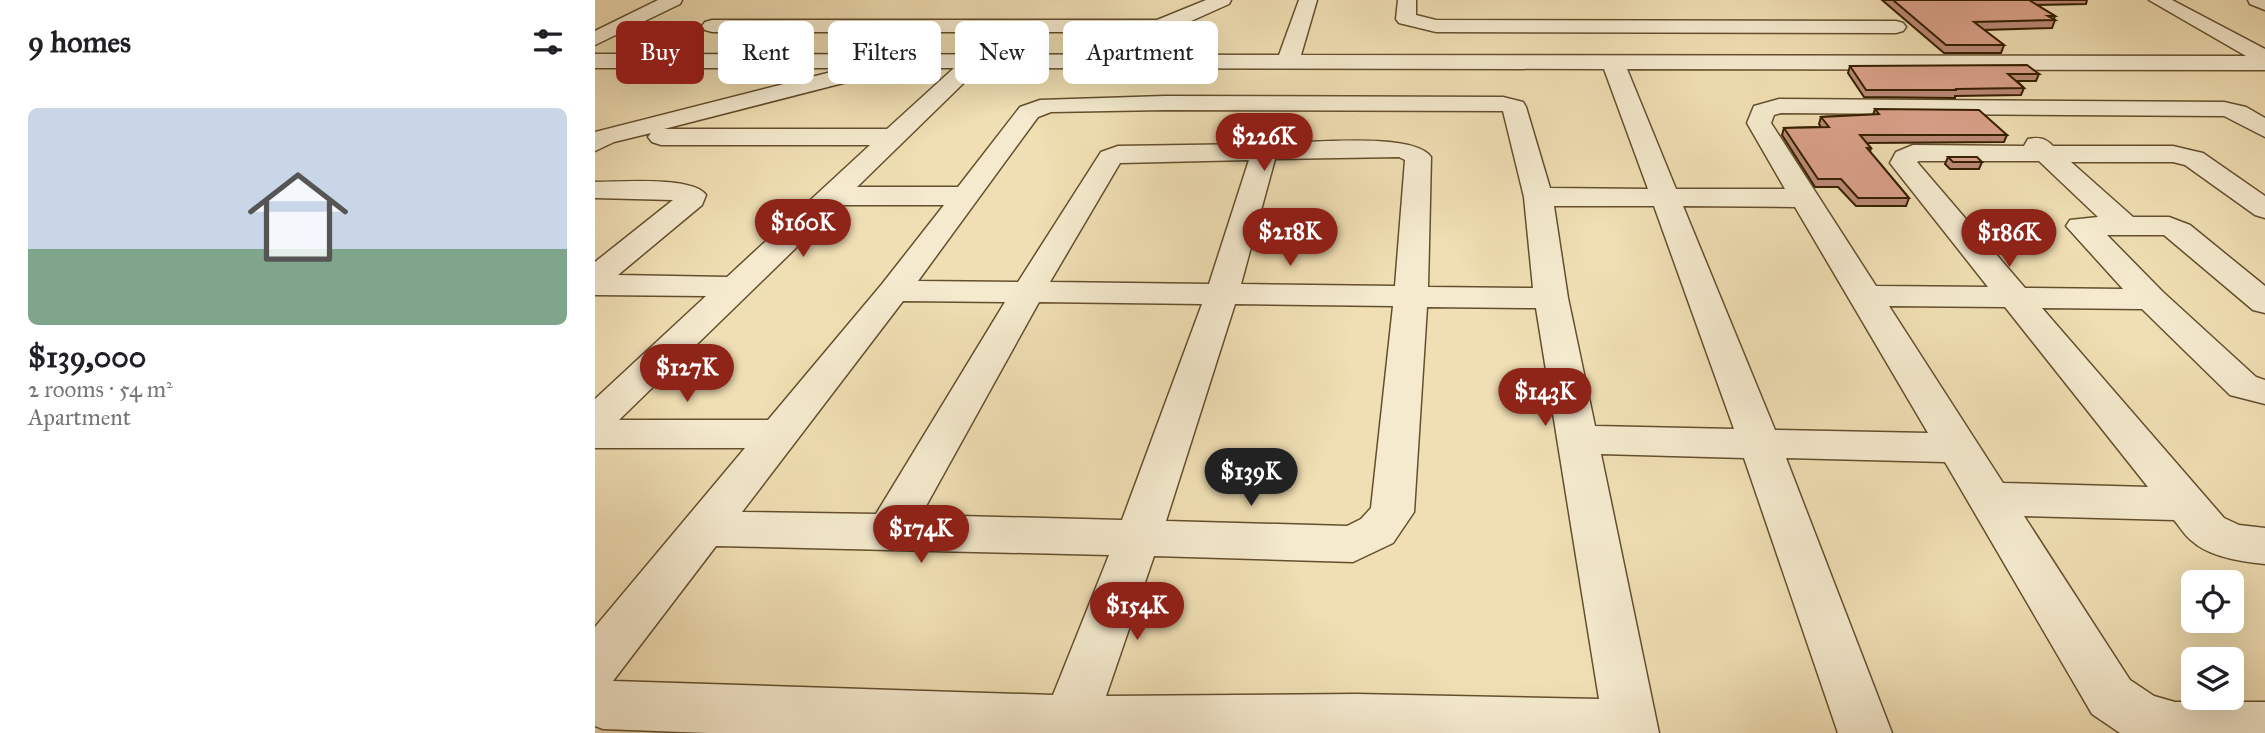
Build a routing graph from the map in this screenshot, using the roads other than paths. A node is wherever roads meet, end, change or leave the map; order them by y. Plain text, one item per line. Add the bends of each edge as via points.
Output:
1 (673, 0) edge
2 (1222, 0) edge
3 (1308, 0) edge
4 (1407, 0) edge
5 (2158, 0) edge
6 (2257, 0) edge
7 (2265, 4) edge
8 (745, 6) dead end
9 (834, 7) dead end
10 (1026, 9) dead end
11 (1792, 9) dead end
12 (1877, 9) dead end
13 (812, 21) edge
14 (1014, 21) edge
15 (1174, 21) edge
16 (1504, 26) junction
17 (1698, 26) junction
18 (1808, 26) junction
19 (1896, 27) junction
20 (704, 31) edge
21 (595, 38) edge
22 (814, 60) edge
23 (2265, 60) edge
24 (595, 61) edge
25 (616, 61) edge
26 (1218, 61) edge
27 (1288, 61) junction
28 (1390, 61) junction
29 (1511, 62) junction
30 (1613, 62) junction
31 (1722, 62) junction
32 (1833, 63) junction
33 (1935, 63) junction
34 (2048, 63) junction
35 (955, 65) edge
36 (955, 66) edge
37 (955, 79) edge
38 (1176, 84) edge
39 (1165, 103) junction
40 (1278, 103) junction
41 (1388, 103) junction
42 (1870, 106) junction
43 (1994, 107) junction
44 (2107, 108) junction
45 (2265, 129) edge
46 (895, 137) junction
47 (598, 139) edge
48 (1267, 150) junction
49 (2046, 154) junction
50 (595, 190) edge
51 (832, 196) junction
52 (965, 196) junction
53 (1665, 196) junction
54 (1538, 197) junction
55 (1805, 198) junction
56 (2265, 209) edge
57 (2123, 224) junction
58 (595, 278) edge
59 (595, 285) edge
60 (735, 287) junction
61 (894, 291) junction
62 (1028, 292) junction
63 (1222, 294) junction
64 (1867, 296) junction
65 (2015, 296) junction
66 (1411, 297) junction
67 (1551, 298) junction
68 (2151, 299) junction
69 (2263, 300) edge
70 (2265, 392) edge
71 (595, 421) edge
72 (595, 434) edge
73 (779, 435) junction
74 (1578, 440) junction
75 (1760, 444) junction
76 (1957, 448) junction
77 (1990, 499) junction
78 (2187, 504) junction
79 (705, 529) junction
80 (889, 531) junction
81 (1138, 538) junction
82 (2265, 546) edge
83 (595, 665) edge
84 (595, 698) edge
85 (1070, 721) junction
86 (823, 722) edge
87 (1356, 726) edge
88 (2265, 727) edge
89 (1631, 729) edge
90 (1865, 733) edge

1 - 21 street
2 - 15 street
3 - 27 street
4 - 16 street via 1406,19 1423,25
5 - 23 street
6 - 7 street
8 - 20 street
9 - 13 street
10 - 14 street
11 - 18 street
12 - 19 street
16 - 17 street via 1599,19
16 - 29 street
17 - 18 street
17 - 31 street
18 - 19 street
19 - 33 street
22 - 35 street
23 - 34 street
24 - 25 street
26 - 27 street
27 - 28 street
28 - 29 street
28 - 41 street
29 - 30 street
30 - 31 street
30 - 53 street
31 - 32 street
32 - 33 street
32 - 42 street
33 - 34 street
34 - 44 street
36 - 47 street via 849,75
37 - 46 street
38 - 39 street
39 - 40 street
39 - 52 street via 1048,105 1033,110
40 - 41 street
40 - 48 street
41 - 54 street via 1514,107
42 - 43 street
42 - 55 street via 1779,106 1763,111 1759,123
43 - 44 street
43 - 49 street
44 - 45 street via 2224,109
46 - 47 street
46 - 51 street
48 - 62 street via 1128,151 1109,158
48 - 63 street
48 - 66 street via 1400,149 1418,157
49 - 56 street via 2183,156
49 - 57 street
49 - 65 street via 1913,153 1903,163
50 - 58 street via 683,192 692,199
51 - 52 street
51 - 60 street
52 - 61 street
53 - 54 street
53 - 55 street
53 - 75 street
54 - 67 street
55 - 64 street
57 - 68 street via 2081,226
57 - 69 street via 2179,230
59 - 60 street
60 - 71 street
61 - 62 street
61 - 73 street
62 - 63 street
62 - 80 street
63 - 66 street
63 - 81 street
64 - 65 street
64 - 76 street
65 - 68 street
65 - 78 street
66 - 67 street
66 - 81 street via 1392,512 1377,531 1353,544
67 - 74 street
68 - 70 street via 2243,386
72 - 73 street
73 - 79 street
74 - 75 street
74 - 89 street
75 - 76 street
75 - 90 street
76 - 77 street
77 - 78 street
77 - 88 street via 2111,697 2140,716 2175,726
78 - 82 street via 2209,530 2227,541
79 - 80 street
79 - 83 street
80 - 81 street
81 - 85 street
84 - 86 street via 603,705
85 - 86 street
85 - 87 street
87 - 89 street

